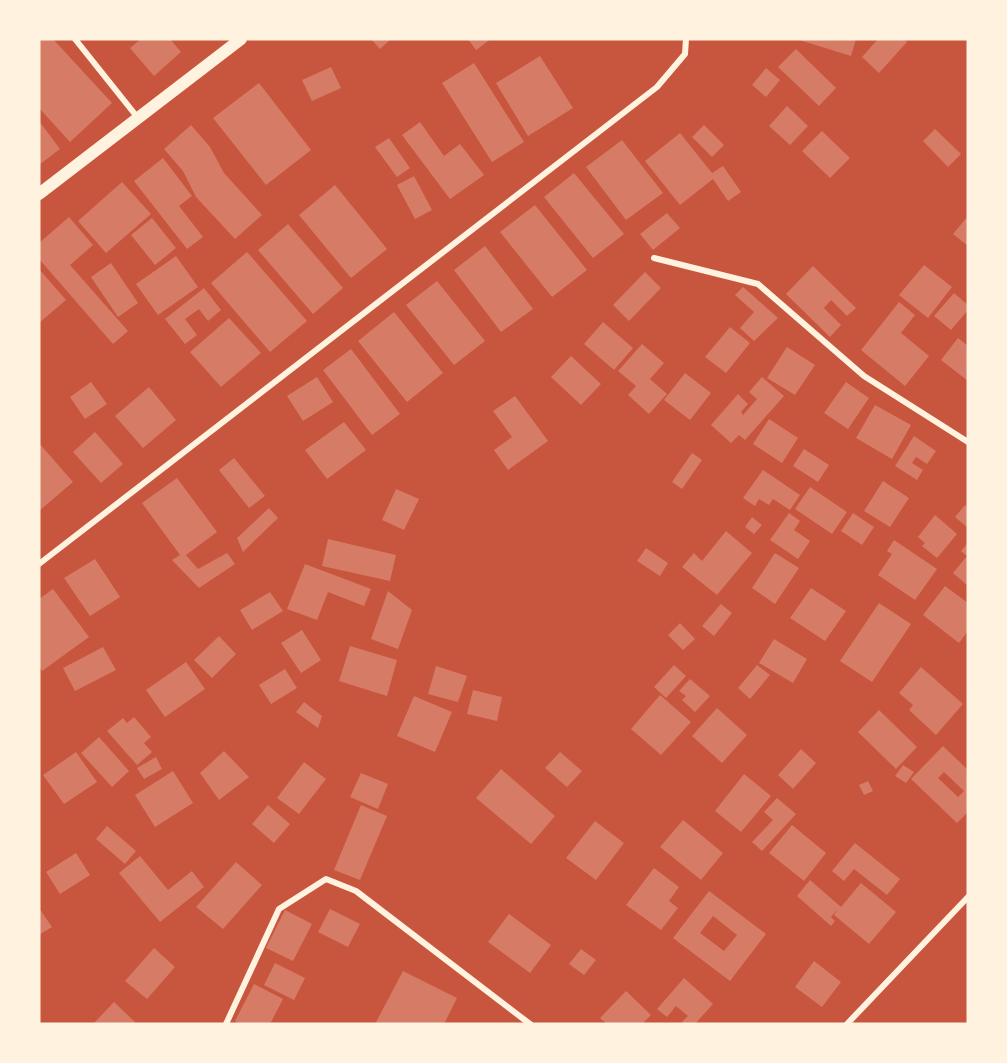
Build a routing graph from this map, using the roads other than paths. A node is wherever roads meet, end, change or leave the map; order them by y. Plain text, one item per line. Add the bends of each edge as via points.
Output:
1 (75, 39) edge
2 (241, 39) edge
3 (686, 39) edge
4 (138, 118) junction
5 (39, 194) edge
6 (654, 258) dead end
7 (968, 442) edge
8 (39, 564) edge
9 (968, 897) edge
10 (226, 1024) edge
11 (530, 1024) edge
12 (847, 1024) edge

1 - 4 street
2 - 4 main road
3 - 8 street via 685,54 657,87
4 - 5 main road
6 - 7 street via 758,284 864,376
9 - 12 street
10 - 11 street via 279,909 326,879 356,891

